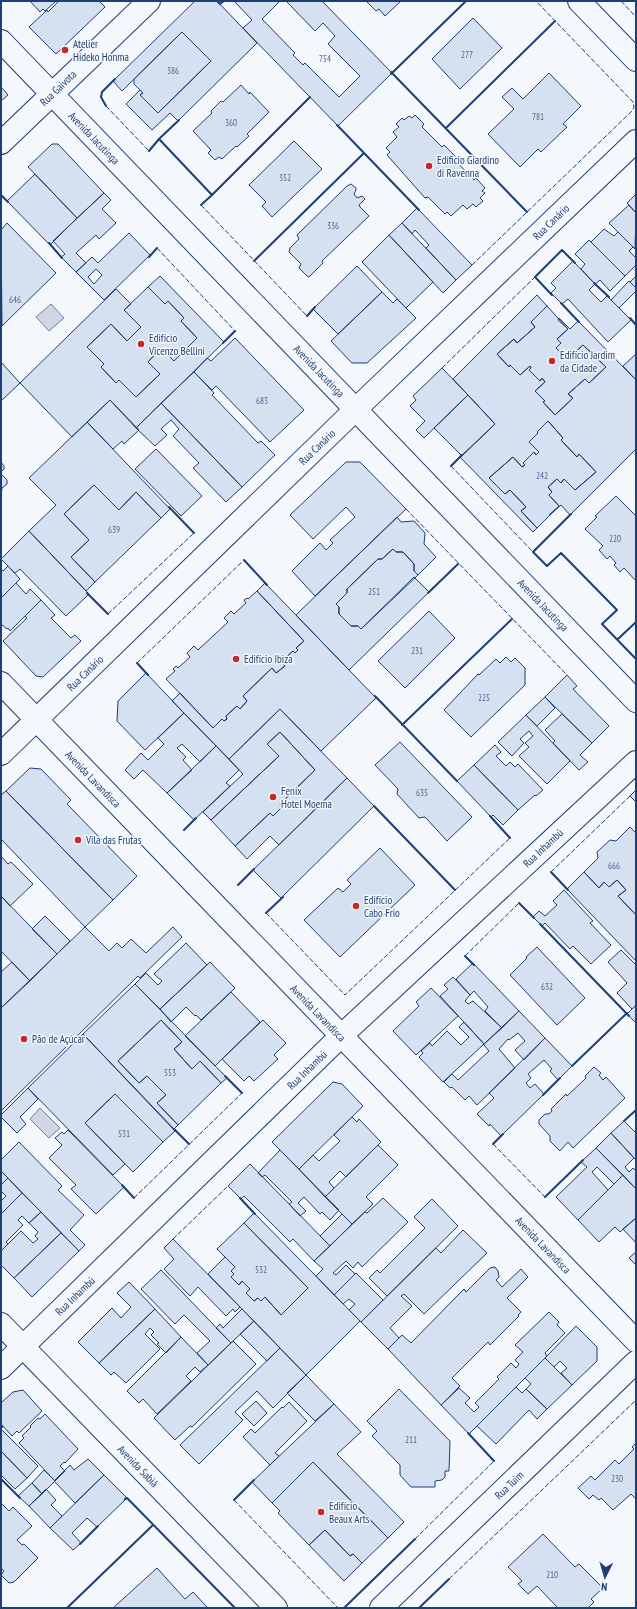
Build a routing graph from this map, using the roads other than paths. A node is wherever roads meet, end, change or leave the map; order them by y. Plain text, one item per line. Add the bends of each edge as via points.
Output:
1 (149, 1) edge
2 (579, 1) edge
3 (1, 41) edge
4 (636, 60) edge
5 (52, 94) junction
6 (636, 141) edge
7 (1, 143) edge
8 (356, 409) junction
9 (1, 683) edge
10 (636, 701) edge
11 (36, 720) junction
12 (1, 754) edge
13 (636, 762) edge
14 (341, 1036) junction
15 (1, 1324) edge
16 (636, 1341) edge
17 (23, 1346) junction
18 (636, 1362) edge
19 (1, 1368) edge
20 (276, 1608) edge
21 (382, 1608) edge

1 - 5 street, Rua Gaivota
2 - 4 street
3 - 5 street, Avenida Jacutinga
5 - 7 street, Rua Gaivota
5 - 8 street, Avenida Jacutinga
6 - 8 street, Rua Canário
8 - 10 street, Avenida Jacutinga
8 - 11 street, Rua Canário
9 - 11 street, Avenida Lavandisca
11 - 12 street, Rua Canário
11 - 14 street, Avenida Lavandisca
13 - 14 street, Rua Inhambú
14 - 16 street, Avenida Lavandisca
14 - 17 street, Rua Inhambú
15 - 17 street, Avenida Sabiá
17 - 19 street, Rua Inhambú
17 - 20 street, Avenida Sabiá
18 - 21 street, Rua Tuim

